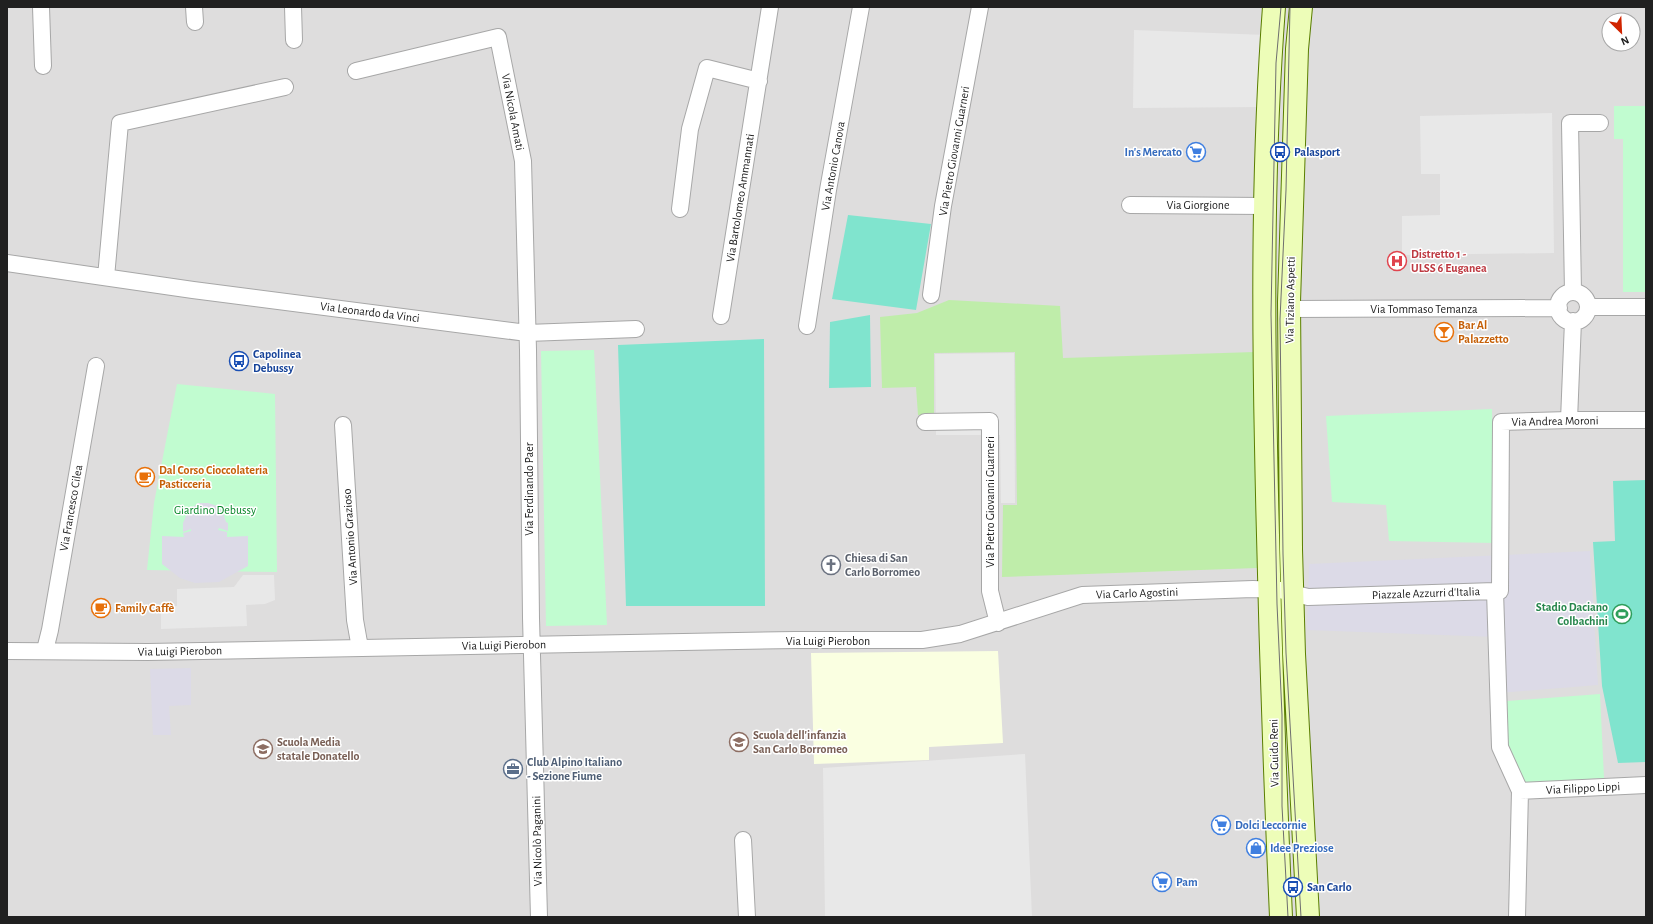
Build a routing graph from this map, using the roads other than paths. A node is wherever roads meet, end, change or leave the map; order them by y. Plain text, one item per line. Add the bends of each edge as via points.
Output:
1 (41, 7) edge
2 (293, 7) edge
3 (770, 7) edge
4 (861, 7) edge
5 (980, 7) edge
6 (1274, 7) edge
7 (1301, 7) edge
8 (294, 40) dead end
9 (43, 66) dead end
10 (356, 71) dead end
11 (759, 80) junction
12 (285, 87) dead end
13 (1600, 123) dead end
14 (1130, 205) dead end
15 (1265, 206) junction
16 (680, 209) dead end
17 (7, 263) edge
18 (106, 277) junction
19 (1573, 292) junction
20 (931, 295) dead end
21 (1588, 307) junction
22 (1646, 307) edge
23 (1559, 308) junction
24 (1289, 309) junction
25 (721, 316) dead end
26 (1573, 321) junction
27 (807, 326) dead end
28 (636, 329) dead end
29 (527, 332) junction
30 (96, 366) dead end
31 (1570, 420) junction
32 (1646, 420) edge
33 (925, 422) dead end
34 (343, 425) dead end
35 (1280, 591) junction
36 (1500, 591) dead end
37 (998, 623) junction
38 (532, 645) junction
39 (360, 648) junction
40 (44, 650) junction
41 (7, 651) edge
42 (1646, 785) edge
43 (1520, 791) junction
44 (743, 840) dead end
45 (539, 917) edge
46 (747, 917) edge
47 (1281, 917) edge
48 (1308, 917) edge
49 (1517, 917) edge

1 - 9 street
2 - 8 street
3 - 11 street, Via Bartolomeo Ammannati
4 - 27 street, Via Antonio Canova
5 - 20 street, Via Pietro Giovanni Guarneri via 943,206
6 - 15 street, Via Tiziano Aspetti via 1267,107
7 - 24 street, Via Tiziano Aspetti via 1297,49
10 - 29 street, Via Nicola Amati via 498,37 523,162
11 - 16 street via 707,68 690,129
11 - 25 street, Via Bartolomeo Ammannati
12 - 18 street via 120,123
13 - 19 street via 1570,123
14 - 15 street, Via Giorgione
15 - 35 street, Via Tiziano Aspetti via 1263,302
17 - 18 street, Via Leonardo da Vinci
18 - 29 street, Via Leonardo da Vinci
19 - 21 street via 1585,298
19 - 23 street via 1564,295
21 - 22 street
21 - 26 street via 1585,316
23 - 24 street, Via Tommaso Temanza
23 - 26 street via 1565,319
24 - 35 street, Via Tiziano Aspetti
26 - 31 street
28 - 29 street, Via Leonardo da Vinci
29 - 38 street, Via Ferdinando Paer
30 - 40 street, Via Francesco Cilea via 50,630
31 - 32 street, Via Andrea Moroni
31 - 36 street, Via Andrea Moroni via 1501,422
33 - 37 street, Via Pietro Giovanni Guarneri via 990,421 990,591
34 - 39 street, Via Antonio Grazioso via 355,620
35 - 37 street, Via Carlo Agostini via 1082,595
35 - 43 street, Piazzale Azzurri d'Italia via 1308,597 1495,591 1500,747
35 - 47 street, Via Guido Reni via 1275,792
35 - 48 street, Via Guido Reni
37 - 38 street, Via Luigi Pierobon via 960,634 922,640
38 - 39 street, Via Luigi Pierobon
38 - 45 street, Via Nicolò Paganini
39 - 40 street, Via Luigi Pierobon via 148,652
40 - 41 street, Via Luigi Pierobon
42 - 43 street, Via Filippo Lippi
43 - 49 street
44 - 46 street

